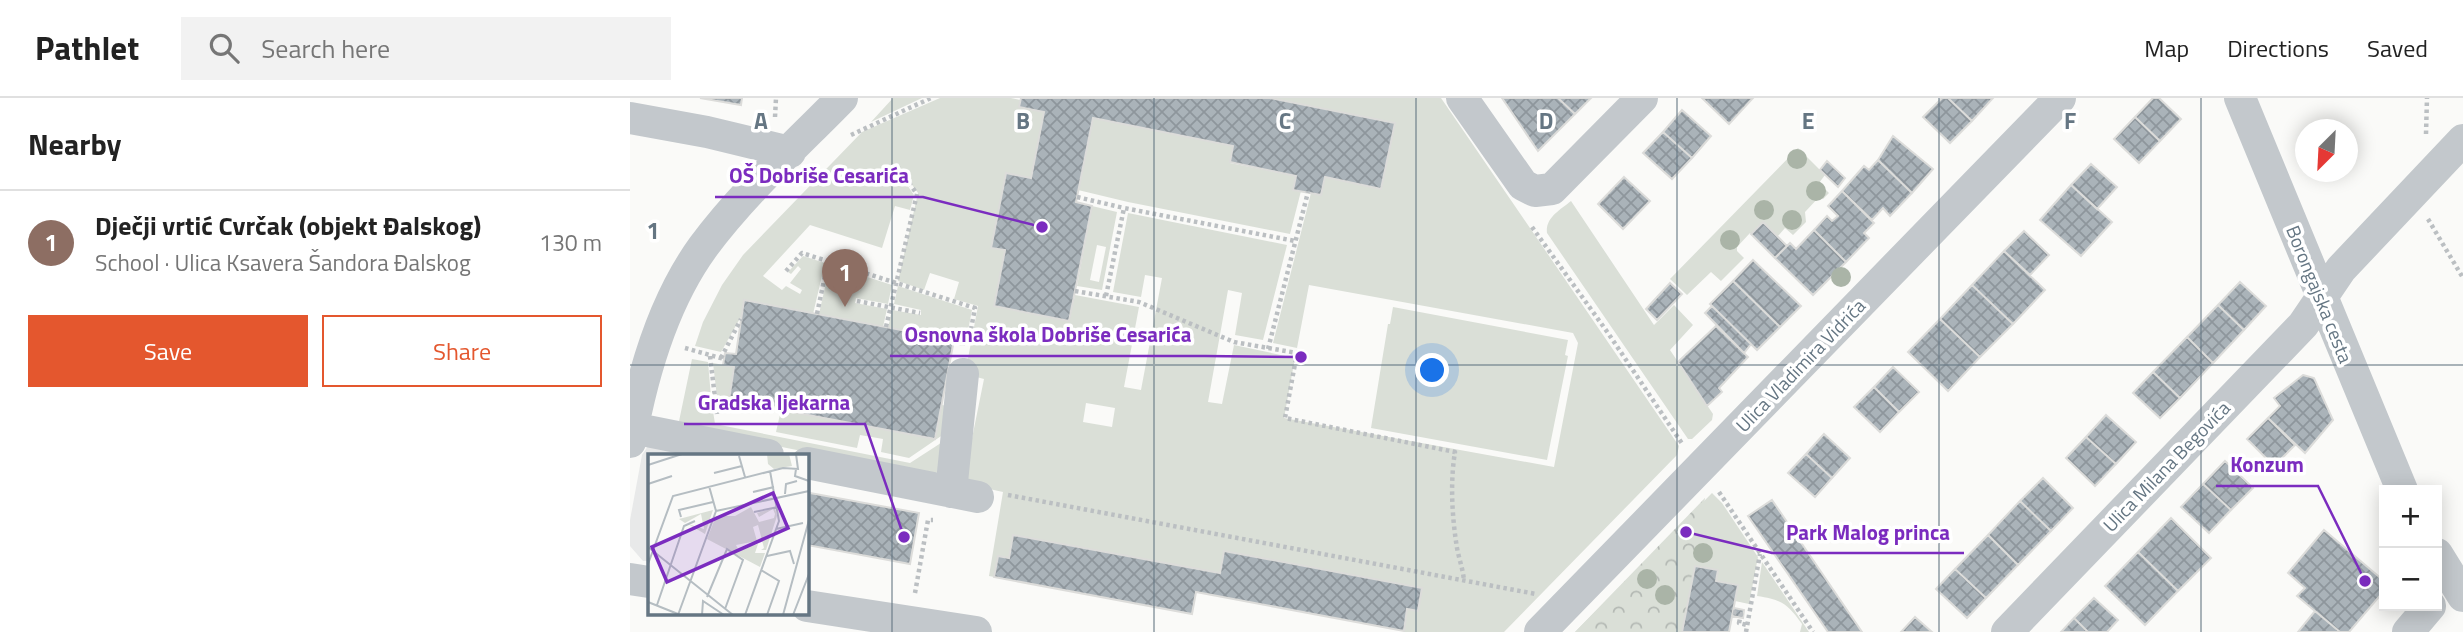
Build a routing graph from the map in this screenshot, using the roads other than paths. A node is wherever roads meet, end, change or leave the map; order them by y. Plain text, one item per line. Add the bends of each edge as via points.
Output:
1 (842, 98) edge
2 (1462, 98) edge
3 (1642, 98) edge
4 (2060, 98) edge
5 (2240, 98) edge
6 (630, 118) edge
7 (2463, 141) edge
8 (790, 152) junction
9 (2321, 297) junction
10 (963, 374) road end
11 (631, 435) edge
12 (761, 454) edge
13 (808, 463) edge
14 (2400, 485) edge
15 (2442, 563) edge
16 (630, 579) edge
17 (648, 582) edge
18 (2454, 586) edge
19 (808, 606) edge
20 (2426, 611) edge
21 (976, 632) edge
22 (1540, 632) edge
23 (2007, 632) edge
24 (2408, 632) edge

1 - 8 street
2 - 3 street via 1523,185 1545,192
4 - 22 street, Ulica Vladimira Vidrića
5 - 9 street, Borongajska cesta
6 - 8 street
7 - 9 street, Ulica Milana Begovića
8 - 11 street via 734,210 686,275 657,339
9 - 14 street, Borongajska cesta
9 - 23 street, Ulica Milana Begovića via 2302,325
10 - 13 street via 965,494
11 - 12 street
15 - 18 street
16 - 17 street
19 - 21 street
20 - 24 street

